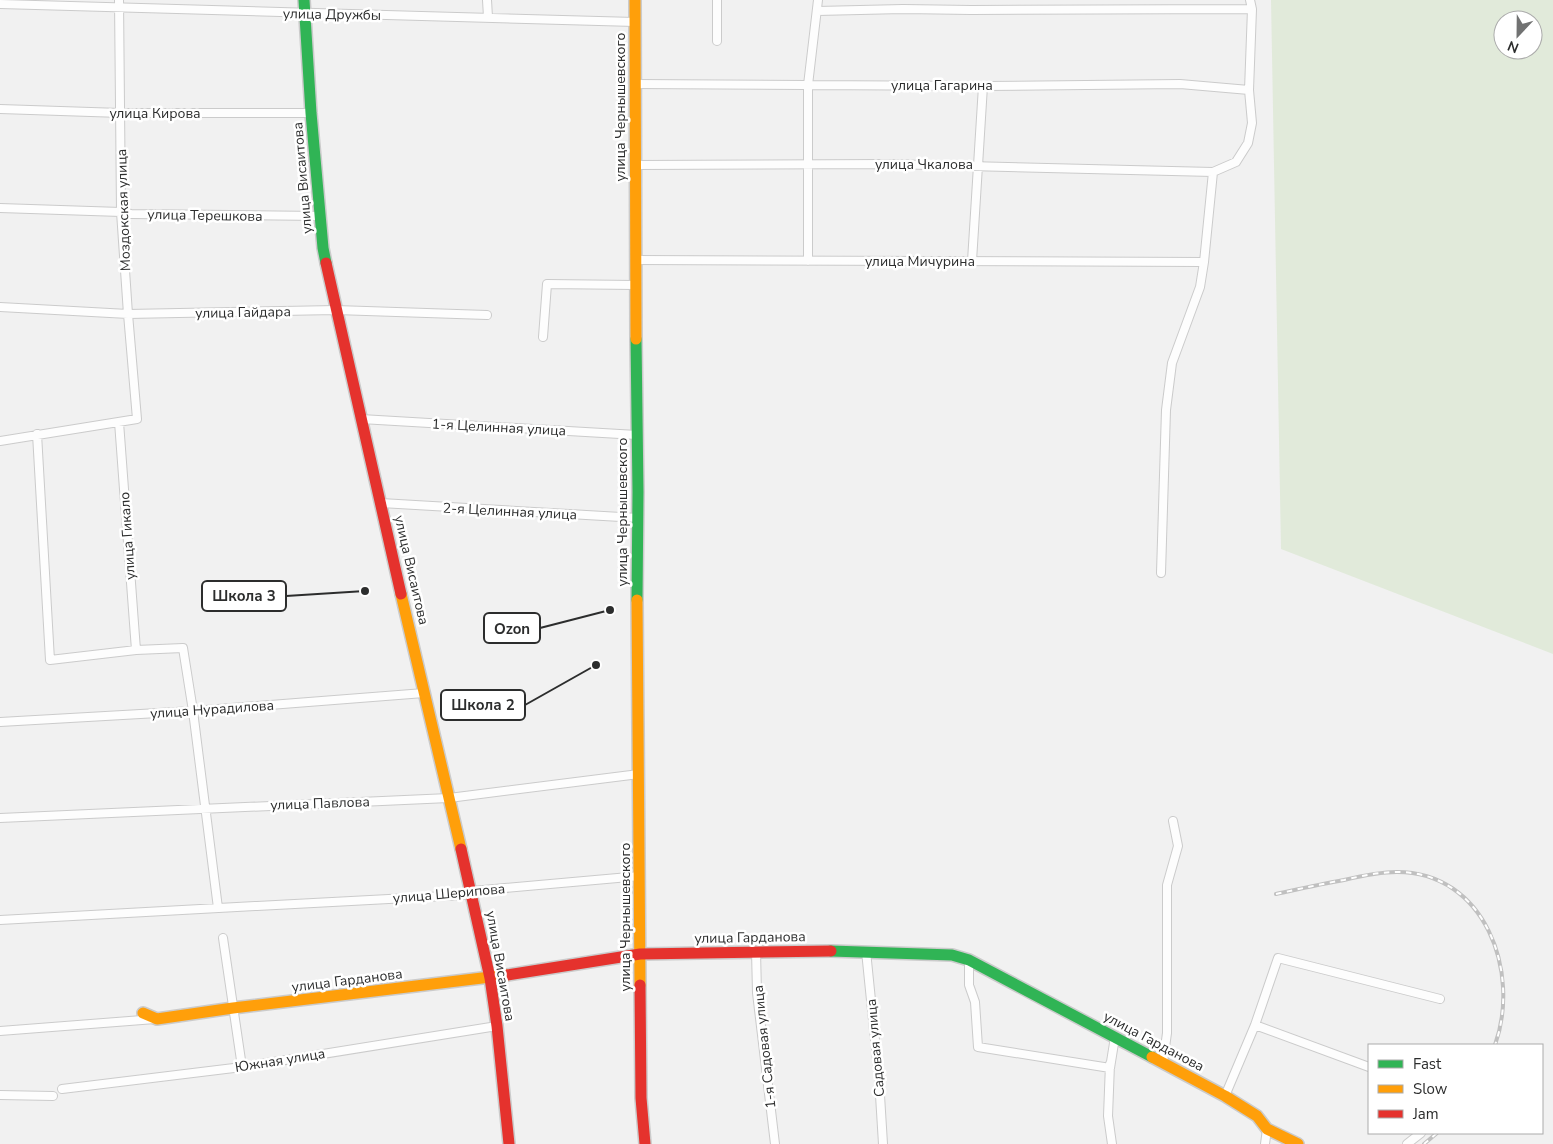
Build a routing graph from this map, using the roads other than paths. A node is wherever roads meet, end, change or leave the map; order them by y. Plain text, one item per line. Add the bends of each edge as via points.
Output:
1 (304, 0) edge
2 (487, 0) edge
3 (635, 0) edge
4 (717, 0) edge
5 (818, 0) edge
6 (1250, 0) edge
7 (0, 4) edge
8 (119, 4) edge
9 (903, 4) edge
10 (1252, 9) junction
11 (817, 10) junction
12 (305, 14) junction
13 (488, 17) junction
14 (635, 22) junction
15 (717, 41) dead end
16 (635, 84) junction
17 (808, 85) junction
18 (983, 86) junction
19 (1249, 90) junction
20 (0, 109) edge
21 (121, 113) junction
22 (311, 113) junction
23 (635, 165) junction
24 (809, 165) junction
25 (977, 165) junction
26 (1213, 172) junction
27 (0, 208) edge
28 (121, 212) junction
29 (320, 216) junction
30 (635, 260) junction
31 (808, 261) junction
32 (972, 261) junction
33 (1204, 262) junction
34 (635, 284) junction
35 (0, 308) edge
36 (336, 310) junction
37 (128, 314) junction
38 (487, 315) dead end
39 (543, 337) dead end
40 (361, 419) junction
41 (119, 422) junction
42 (37, 434) junction
43 (637, 435) junction
44 (0, 440) edge
45 (381, 503) junction
46 (638, 518) junction
47 (1161, 573) dead end
48 (136, 650) junction
49 (424, 693) junction
50 (193, 711) junction
51 (0, 722) edge
52 (639, 774) junction
53 (449, 798) junction
54 (204, 808) junction
55 (0, 818) edge
56 (1173, 820) dead end
57 (640, 876) junction
58 (472, 891) junction
59 (218, 908) junction
60 (0, 920) edge
61 (223, 938) dead end
62 (756, 951) junction
63 (866, 951) junction
64 (640, 954) junction
65 (969, 960) junction
66 (490, 978) junction
67 (1440, 999) dead end
68 (233, 1008) junction
69 (143, 1013) dead end
70 (157, 1019) junction
71 (1255, 1024) junction
72 (497, 1026) junction
73 (0, 1031) edge
74 (1115, 1037) junction
75 (1163, 1062) junction
76 (1110, 1064) junction
77 (242, 1067) junction
78 (1368, 1067) edge
79 (62, 1089) dead end
80 (0, 1095) edge
81 (53, 1096) dead end
82 (1225, 1096) junction
83 (1266, 1129) junction
84 (1420, 1134) edge
85 (509, 1144) edge
86 (645, 1144) edge
87 (775, 1144) edge
88 (883, 1144) edge
89 (1112, 1144) edge
90 (1265, 1144) edge
91 (1298, 1144) edge
92 (1407, 1144) edge

1 - 12 street, улица Висаитова
2 - 13 street
3 - 14 street, улица Чернышевского
4 - 15 street
5 - 11 street
6 - 10 street
7 - 8 street, улица Дружбы
8 - 12 street, улица Дружбы
8 - 21 street, Моздокская улица
9 - 10 street via 972,10
9 - 11 street
10 - 19 street
11 - 17 street
12 - 13 street, улица Дружбы
12 - 22 street, улица Висаитова
13 - 14 street, улица Дружбы
14 - 16 street, улица Чернышевского
16 - 17 street, улица Гагарина
16 - 23 street, улица Чернышевского
17 - 18 street, улица Гагарина
17 - 24 street
18 - 19 street, улица Гагарина via 1180,84
18 - 25 street
19 - 26 street via 1252,123 1248,142 1236,162
20 - 21 street, улица Кирова
21 - 22 street, улица Кирова
21 - 28 street, Моздокская улица
22 - 29 street, улица Висаитова
23 - 24 street, улица Чкалова
23 - 30 street, улица Чернышевского
24 - 25 street, улица Чкалова
24 - 31 street
25 - 26 street, улица Чкалова
25 - 32 street
26 - 33 street
27 - 28 street, улица Терешкова
28 - 29 street, улица Терешкова
28 - 37 street, Моздокская улица
29 - 36 street, улица Висаитова
30 - 31 street, улица Мичурина
30 - 34 street, улица Чернышевского
31 - 32 street, улица Мичурина
32 - 33 street, улица Мичурина
33 - 47 street via 1200,287 1172,363 1166,410
34 - 39 street via 547,284
34 - 43 street, улица Чернышевского
35 - 37 street, улица Гайдара
36 - 37 street, улица Гайдара
36 - 38 street, улица Гайдара
36 - 40 street, улица Висаитова
37 - 41 street, Моздокская улица via 137,419
40 - 43 street, 1-я Целинная улица
40 - 45 street, улица Висаитова
41 - 42 street
41 - 48 street, улица Гикало
42 - 44 street
42 - 48 street via 50,660
43 - 46 street, улица Чернышевского
45 - 46 street, 2-я Целинная улица
45 - 49 street, улица Висаитова
46 - 52 street, улица Чернышевского
48 - 50 street via 183,648
49 - 50 street, улица Нурадилова
49 - 53 street, улица Висаитова
50 - 51 street, улица Нурадилова
50 - 54 street
52 - 53 street, улица Павлова
52 - 57 street, улица Чернышевского
53 - 54 street, улица Павлова
53 - 58 street, улица Висаитова
54 - 55 street, улица Павлова
54 - 59 street
56 - 75 street via 1178,846 1167,884 1167,1033
57 - 58 street, улица Шерипова
57 - 64 street, улица Чернышевского
58 - 59 street, улица Шерипова via 464,895
58 - 66 street, улица Висаитова
59 - 60 street, улица Шерипова
61 - 68 street
62 - 63 street, улица Гарданова
62 - 64 street, улица Гарданова
62 - 87 street, 1-я Садовая улица via 757,993
63 - 65 street, улица Гарданова via 952,955
63 - 88 street, Садовая улица
64 - 66 street, улица Гарданова
64 - 86 street, улица Чернышевского via 641,1098
65 - 74 street, улица Гарданова
65 - 76 street via 968,985 975,1002 978,1047 1110,1068
66 - 68 street, улица Гарданова
66 - 72 street, улица Висаитова
67 - 71 street via 1278,958
68 - 70 street, улица Гарданова
68 - 77 street
69 - 70 street
70 - 73 street, улица Гарданова
71 - 78 street
71 - 82 street
72 - 77 street, Южная улица
72 - 85 street, улица Висаитова
74 - 75 street, улица Гарданова
74 - 76 street
75 - 82 street, улица Гарданова
76 - 89 street via 1108,1116
77 - 79 street, Южная улица
80 - 81 street
82 - 83 street, улица Гарданова via 1257,1116
83 - 90 street
83 - 91 street, улица Гарданова
84 - 92 street

